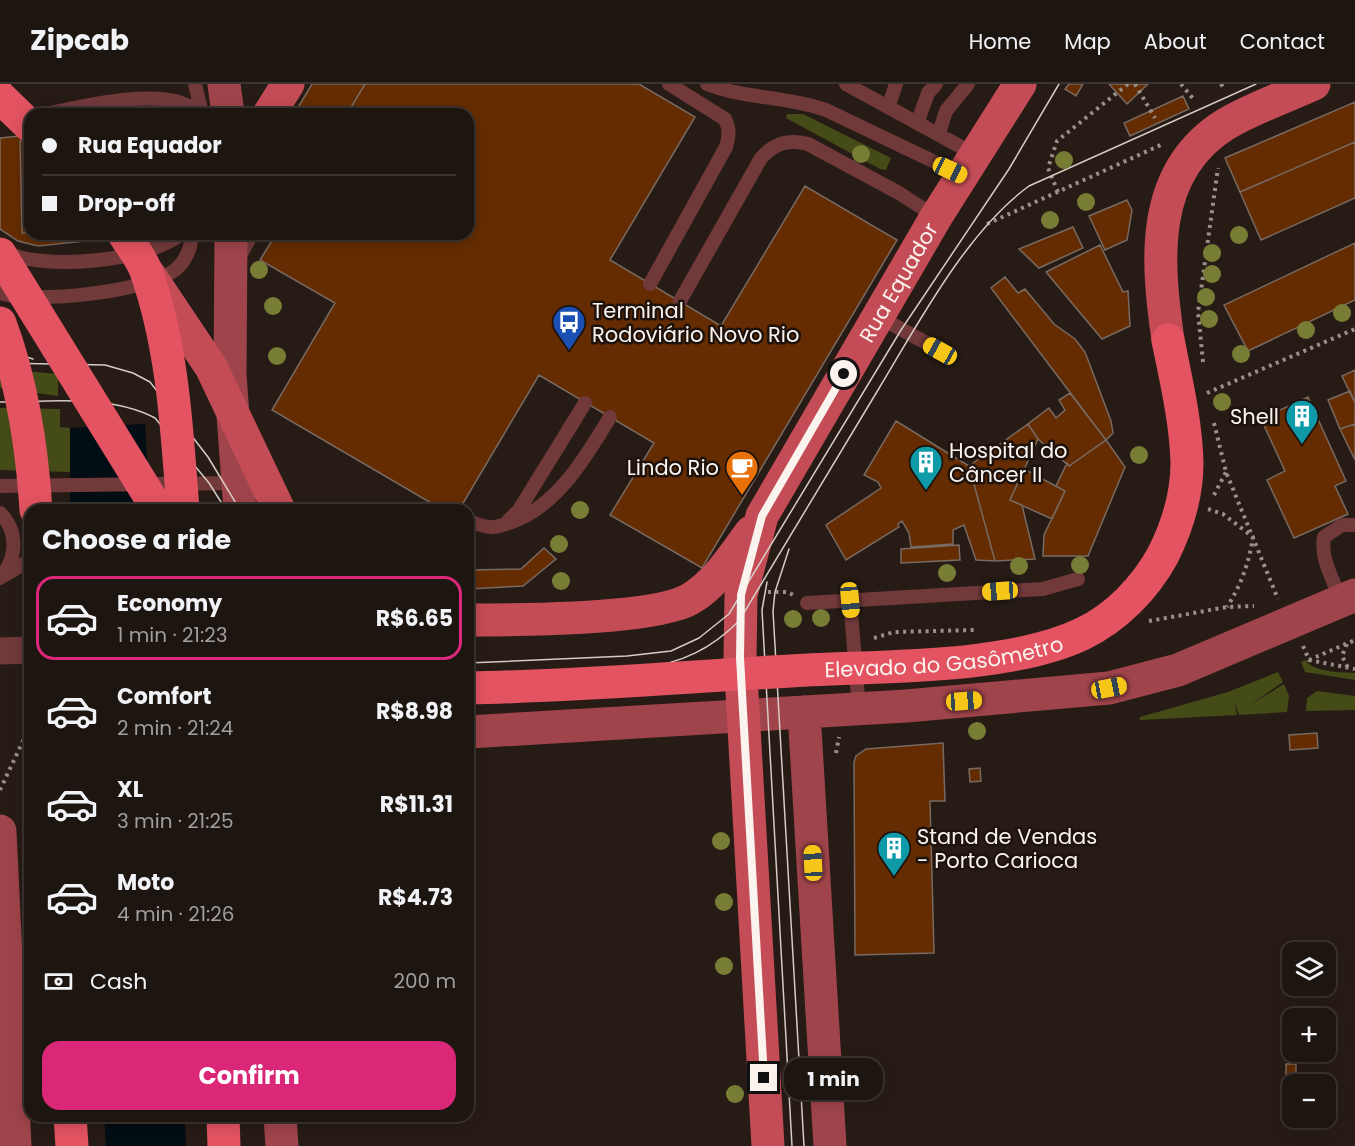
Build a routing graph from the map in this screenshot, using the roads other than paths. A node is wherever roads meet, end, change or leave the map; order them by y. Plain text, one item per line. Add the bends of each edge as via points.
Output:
1 (195, 84) edge
2 (224, 84) edge
3 (288, 84) edge
4 (669, 84) edge
5 (707, 84) edge
6 (846, 84) edge
7 (896, 84) edge
8 (936, 84) edge
9 (968, 84) edge
10 (1020, 84) edge
11 (1314, 84) edge
12 (889, 105) junction
13 (67, 108) edge
14 (196, 108) edge
15 (199, 108) edge
16 (227, 108) edge
17 (273, 108) edge
18 (918, 121) junction
19 (939, 133) junction
20 (968, 165) junction
21 (936, 218) junction
22 (128, 240) edge
23 (172, 240) edge
24 (190, 240) edge
25 (231, 240) edge
26 (249, 240) edge
27 (0, 248) edge
28 (0, 254) edge
29 (147, 272) junction
30 (230, 276) junction
31 (650, 284) dead end
32 (0, 293) edge
33 (680, 301) dead end
34 (879, 318) junction
35 (0, 323) edge
36 (1168, 340) joint
37 (940, 351) dead end
38 (585, 403) dead end
39 (610, 417) dead end
40 (576, 467) junction
41 (538, 477) junction
42 (0, 486) edge
43 (239, 496) edge
44 (157, 497) edge
45 (35, 504) edge
46 (183, 504) edge
47 (276, 504) edge
48 (0, 513) edge
49 (762, 516) junction
50 (474, 523) edge
51 (503, 525) junction
52 (1355, 525) edge
53 (24, 564) edge
54 (1, 578) edge
55 (1078, 579) dead end
56 (1348, 598) edge
57 (850, 600) junction
58 (807, 603) road end
59 (474, 620) edge
60 (24, 650) edge
61 (0, 651) edge
62 (474, 688) edge
63 (860, 709) junction
64 (804, 712) junction
65 (744, 716) junction
66 (474, 732) edge
67 (0, 831) edge
68 (70, 1122) edge
69 (223, 1122) edge
70 (280, 1122) edge
71 (11, 1140) edge
72 (72, 1146) edge
73 (225, 1146) edge
74 (282, 1146) edge
75 (768, 1146) edge
76 (830, 1146) edge

1 - 15 lane
2 - 16 main road
3 - 17 main road
4 - 31 lane via 725,119 729,137
5 - 20 lane via 732,92 806,103
6 - 12 lane
7 - 12 lane
8 - 18 lane
9 - 19 lane via 946,111
10 - 20 main road, Rua Equador
11 - 36 main road via 1225,125 1201,144 1181,171 1168,202 1159,246
12 - 18 lane
13 - 14 lane via 150,88 178,93
18 - 19 lane
19 - 20 lane
20 - 21 main road, Rua Equador
21 - 33 lane via 899,193 808,144 782,142 761,158
21 - 34 main road, Rua Equador
22 - 29 highway, bridge
23 - 27 lane via 160,248 61,262 31,260
24 - 32 lane via 185,259 157,281 117,290 39,298
25 - 30 main road
26 - 30 lane
28 - 44 highway, bridge
29 - 46 highway, bridge via 165,341 177,422
29 - 47 main road, bridge via 211,366
30 - 43 main road via 230,375
34 - 37 lane
34 - 49 main road, Rua Equador
35 - 45 highway, bridge via 27,427
36 - 62 highway, Elevado do Gasômetro, bridge via 1187,465 1176,525 1158,564 1140,588 1114,613 1084,633 1020,653 932,663
38 - 41 lane
39 - 40 lane
40 - 41 lane via 556,484
40 - 51 lane via 537,509
41 - 51 lane via 519,510
42 - 44 lane via 59,486
43 - 44 lane
48 - 54 lane via 12,530 14,543 13,556
49 - 59 main road via 706,588 681,604 654,610
49 - 65 main road, Rua Equador via 741,595
50 - 51 lane via 492,528
52 - 56 lane via 1342,525 1324,537 1322,549 1325,562
53 - 54 lane
55 - 57 lane via 1042,589
56 - 63 main road via 1178,670 1124,686
57 - 58 lane
57 - 63 lane
60 - 61 street
63 - 64 main road
64 - 65 main road
64 - 76 main road
65 - 66 main road
65 - 75 main road, Rua Equador
67 - 71 main road
68 - 72 highway
69 - 73 highway
70 - 74 main road

